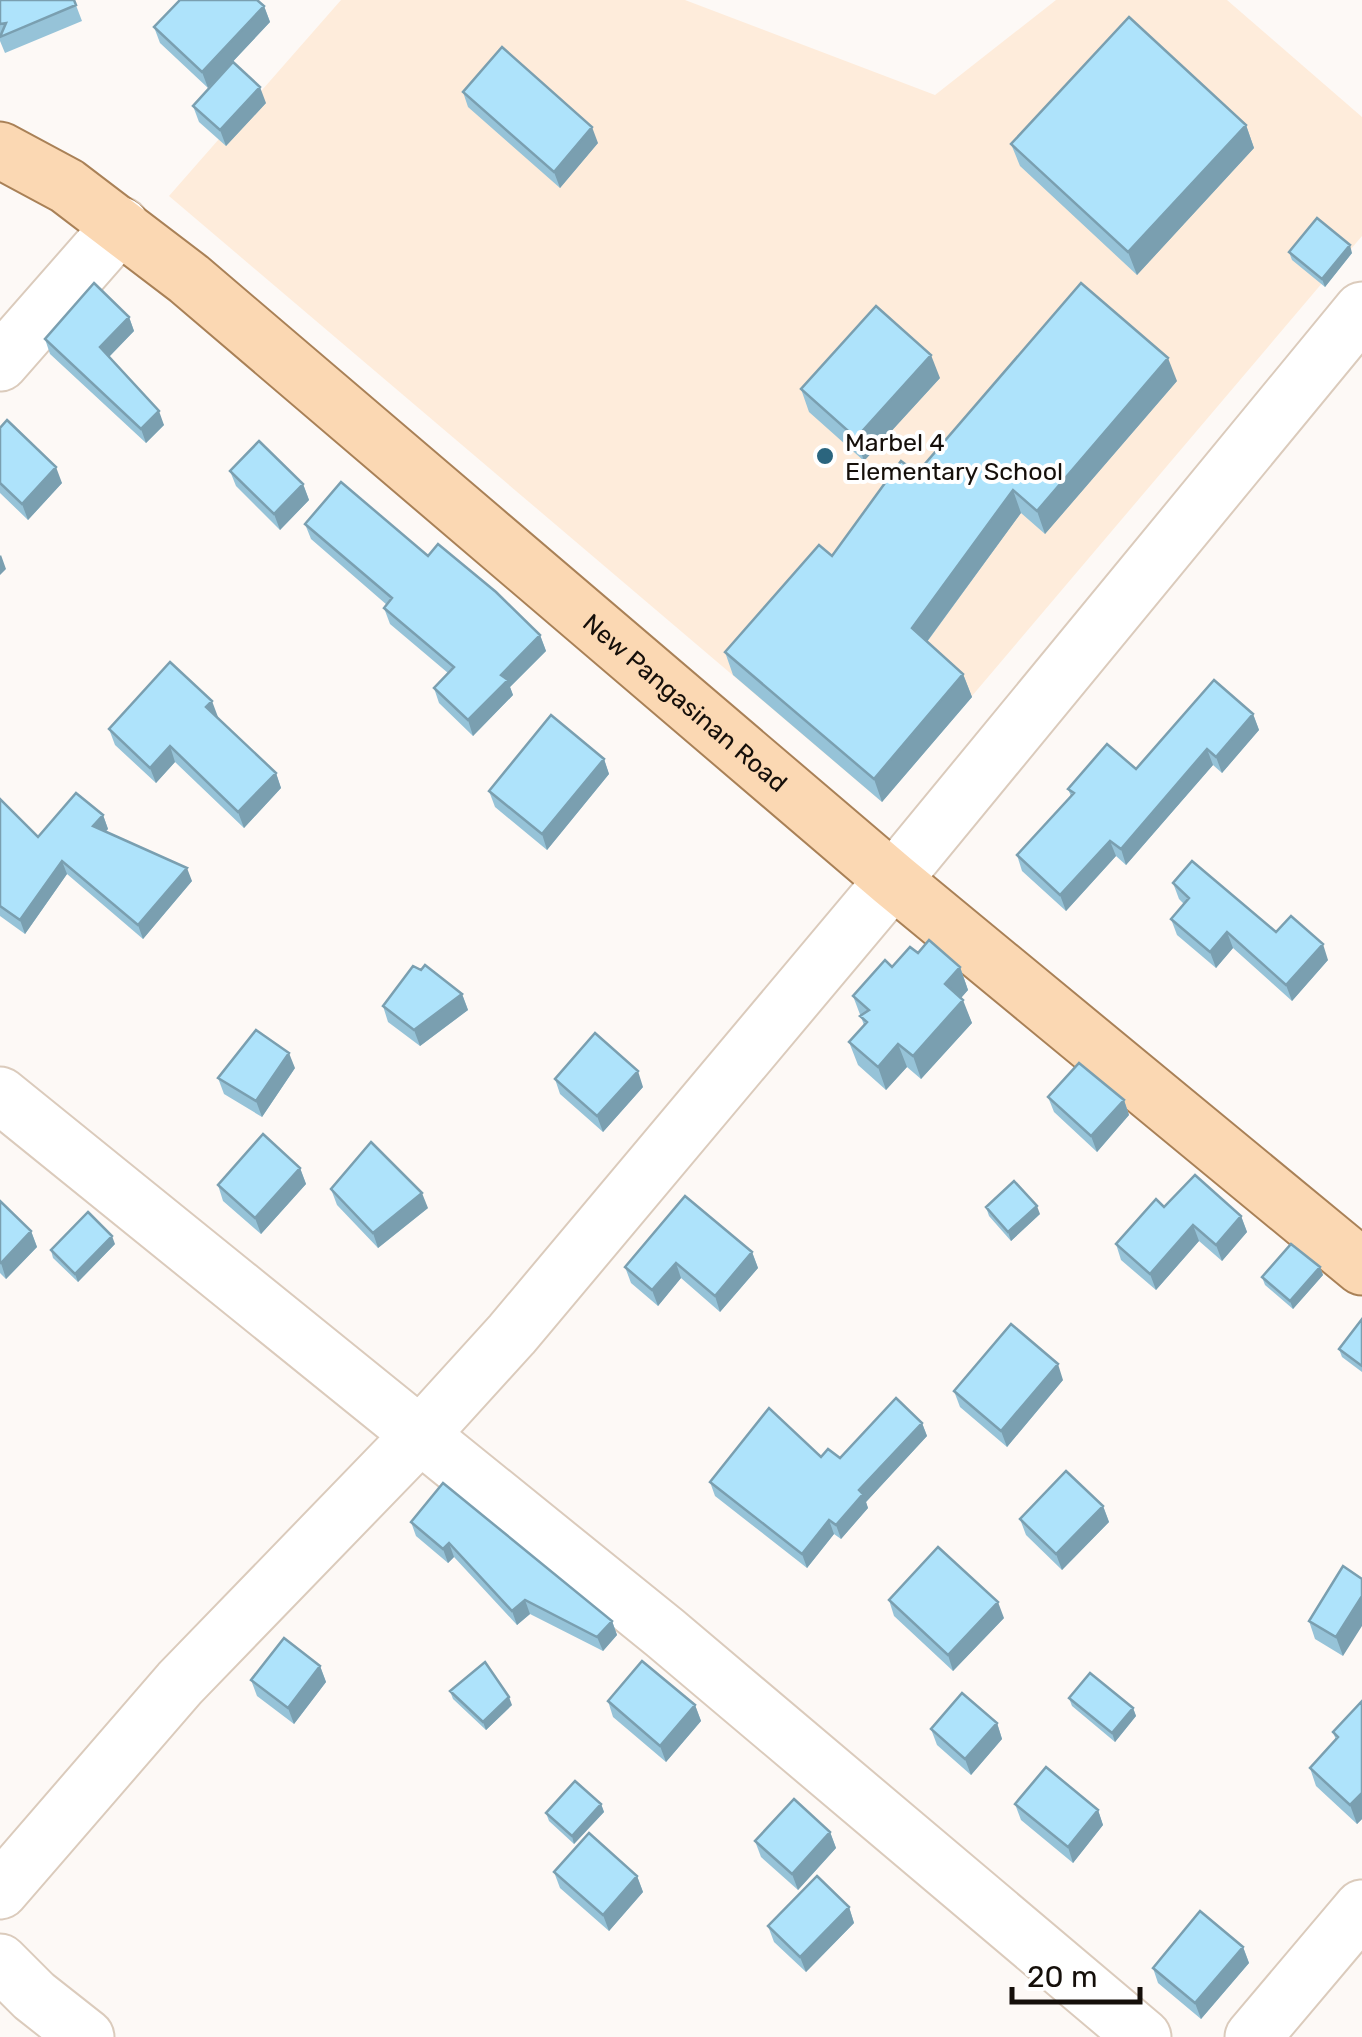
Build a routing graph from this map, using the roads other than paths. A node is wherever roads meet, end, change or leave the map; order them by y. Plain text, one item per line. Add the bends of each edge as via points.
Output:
1 (0, 150) edge
2 (121, 225) junction
3 (1361, 314) edge
4 (0, 363) edge
5 (893, 880) junction
6 (0, 1095) edge
7 (1362, 1267) edge
8 (422, 1433) junction
9 (0, 1890) edge
10 (1362, 1908) edge
11 (0, 1962) edge
12 (86, 2037) edge
13 (1144, 2037) edge
14 (1253, 2037) edge

1 - 2 main road, New Pangasinan Road
2 - 4 street
2 - 5 main road, New Pangasinan Road
3 - 5 street
5 - 7 main road, New Pangasinan Road
5 - 8 street
6 - 8 street
8 - 9 street via 180,1683
8 - 13 street
10 - 14 street
11 - 12 street

